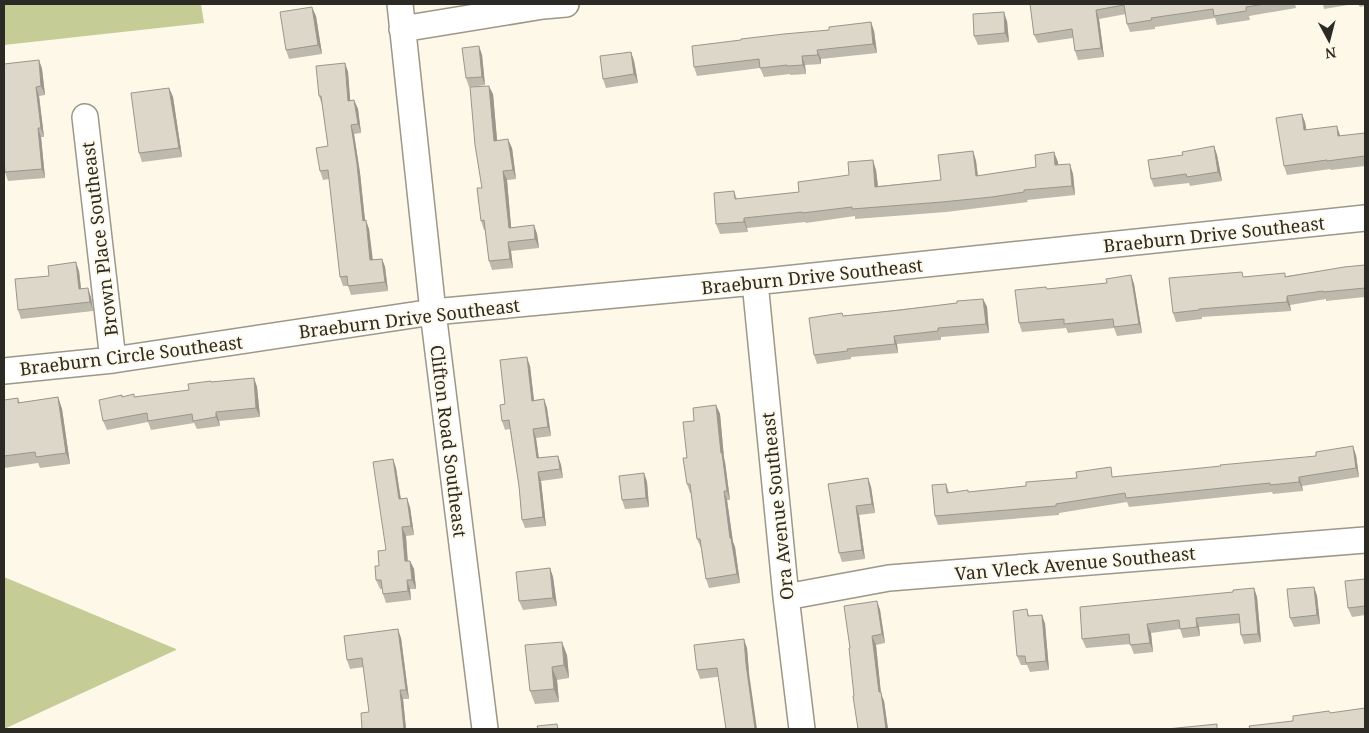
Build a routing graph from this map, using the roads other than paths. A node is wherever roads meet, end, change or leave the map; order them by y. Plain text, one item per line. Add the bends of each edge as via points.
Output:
1 (400, 4) edge
2 (566, 4) edge
3 (402, 29) junction
4 (85, 117) dead end
5 (1365, 218) edge
6 (755, 282) junction
7 (432, 312) junction
8 (258, 338) joint
9 (113, 360) junction
10 (4, 371) edge
11 (1365, 540) edge
12 (786, 597) junction
13 (485, 729) edge
14 (802, 729) edge

1 - 3 street, Clifton Road Southeast
2 - 3 street
3 - 7 street, Clifton Road Southeast
4 - 9 street, Brown Place Southeast
5 - 6 street, Braeburn Drive Southeast
6 - 7 street, Braeburn Drive Southeast
6 - 12 street, Ora Avenue Southeast
7 - 8 street, Braeburn Drive Southeast
7 - 13 street, Clifton Road Southeast
8 - 9 street, Braeburn Circle Southeast
9 - 10 street, Braeburn Circle Southeast
11 - 12 street, Van Vleck Avenue Southeast via 888,578
12 - 14 street, Ora Avenue Southeast

